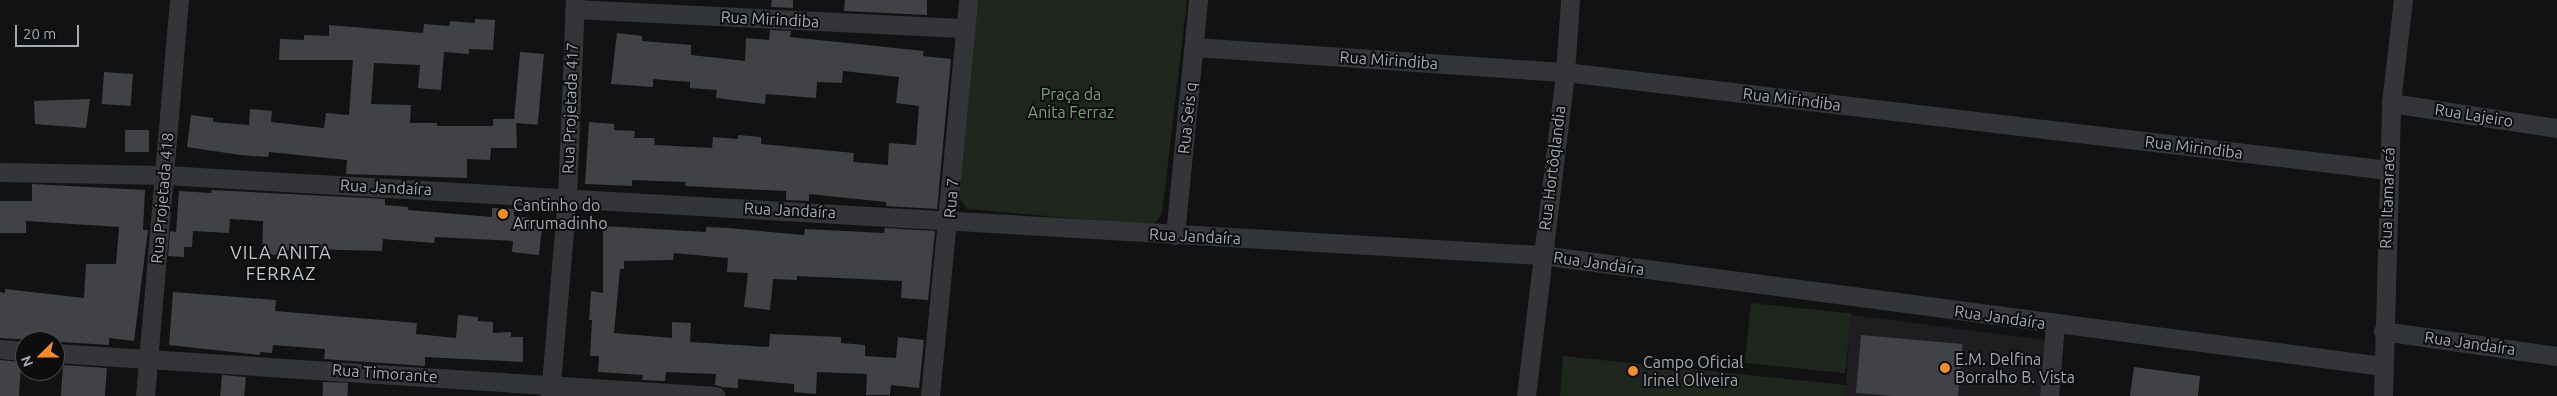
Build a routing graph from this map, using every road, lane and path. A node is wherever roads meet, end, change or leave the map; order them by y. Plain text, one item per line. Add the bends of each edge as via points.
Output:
1 (178, 0) edge
2 (968, 0) edge
3 (1198, 0) edge
4 (1570, 0) edge
5 (2403, 0) edge
6 (575, 4) edge
7 (966, 28) junction
8 (1195, 47) junction
9 (1565, 72) junction
10 (2391, 102) junction
11 (2557, 128) edge
12 (2388, 170) junction
13 (0, 172) edge
14 (165, 175) junction
15 (567, 198) junction
16 (949, 219) junction
17 (1175, 235) junction
18 (1541, 255) junction
19 (2055, 325) junction
20 (2383, 331) junction
21 (0, 349) edge
22 (15, 350) edge
23 (65, 354) edge
24 (2557, 356) edge
25 (148, 359) junction
26 (2383, 366) junction
27 (550, 390) edge
28 (145, 396) edge
29 (716, 396) edge
30 (930, 396) edge
31 (1526, 396) edge
32 (2049, 396) edge
33 (2383, 396) edge

1 - 14 street, Rua Projetada 418
2 - 7 street, Rua 7
3 - 8 street, Rua Seis q
4 - 9 street, Rua Hortôqlandia
5 - 10 street, Rua Itamaracá
6 - 7 street, Rua Mirindiba
6 - 15 street, Rua Projetada 417
7 - 16 street, Rua 7
8 - 9 street, Rua Mirindiba
8 - 17 street, Rua Seis q
9 - 12 street, Rua Mirindiba
9 - 18 street, Rua Hortôqlandia
10 - 11 street, Rua Lajeiro
10 - 12 street, Rua Itamaracá
12 - 20 street, Rua Itamaracá
13 - 14 street, Rua Jandaíra
14 - 15 street, Rua Jandaíra
14 - 25 street, Rua Projetada 418
15 - 16 street, Rua Jandaíra
15 - 27 street, Rua Projetada 417
16 - 17 street, Rua Jandaíra
16 - 30 street, Rua 7
17 - 18 street, Rua Jandaíra
18 - 19 street, Rua Jandaíra
18 - 31 street, Rua Hortôqlandia
19 - 26 street, Rua Jandaíra
19 - 32 street
20 - 24 street, Rua Jandaíra
20 - 26 street, Rua Itamaracá
21 - 22 street
23 - 25 street, Rua Timorante
25 - 27 street, Rua Timorante
25 - 28 street, Rua Projetada 418
26 - 33 street, Rua Itamaracá
27 - 29 street, Rua Timorante

